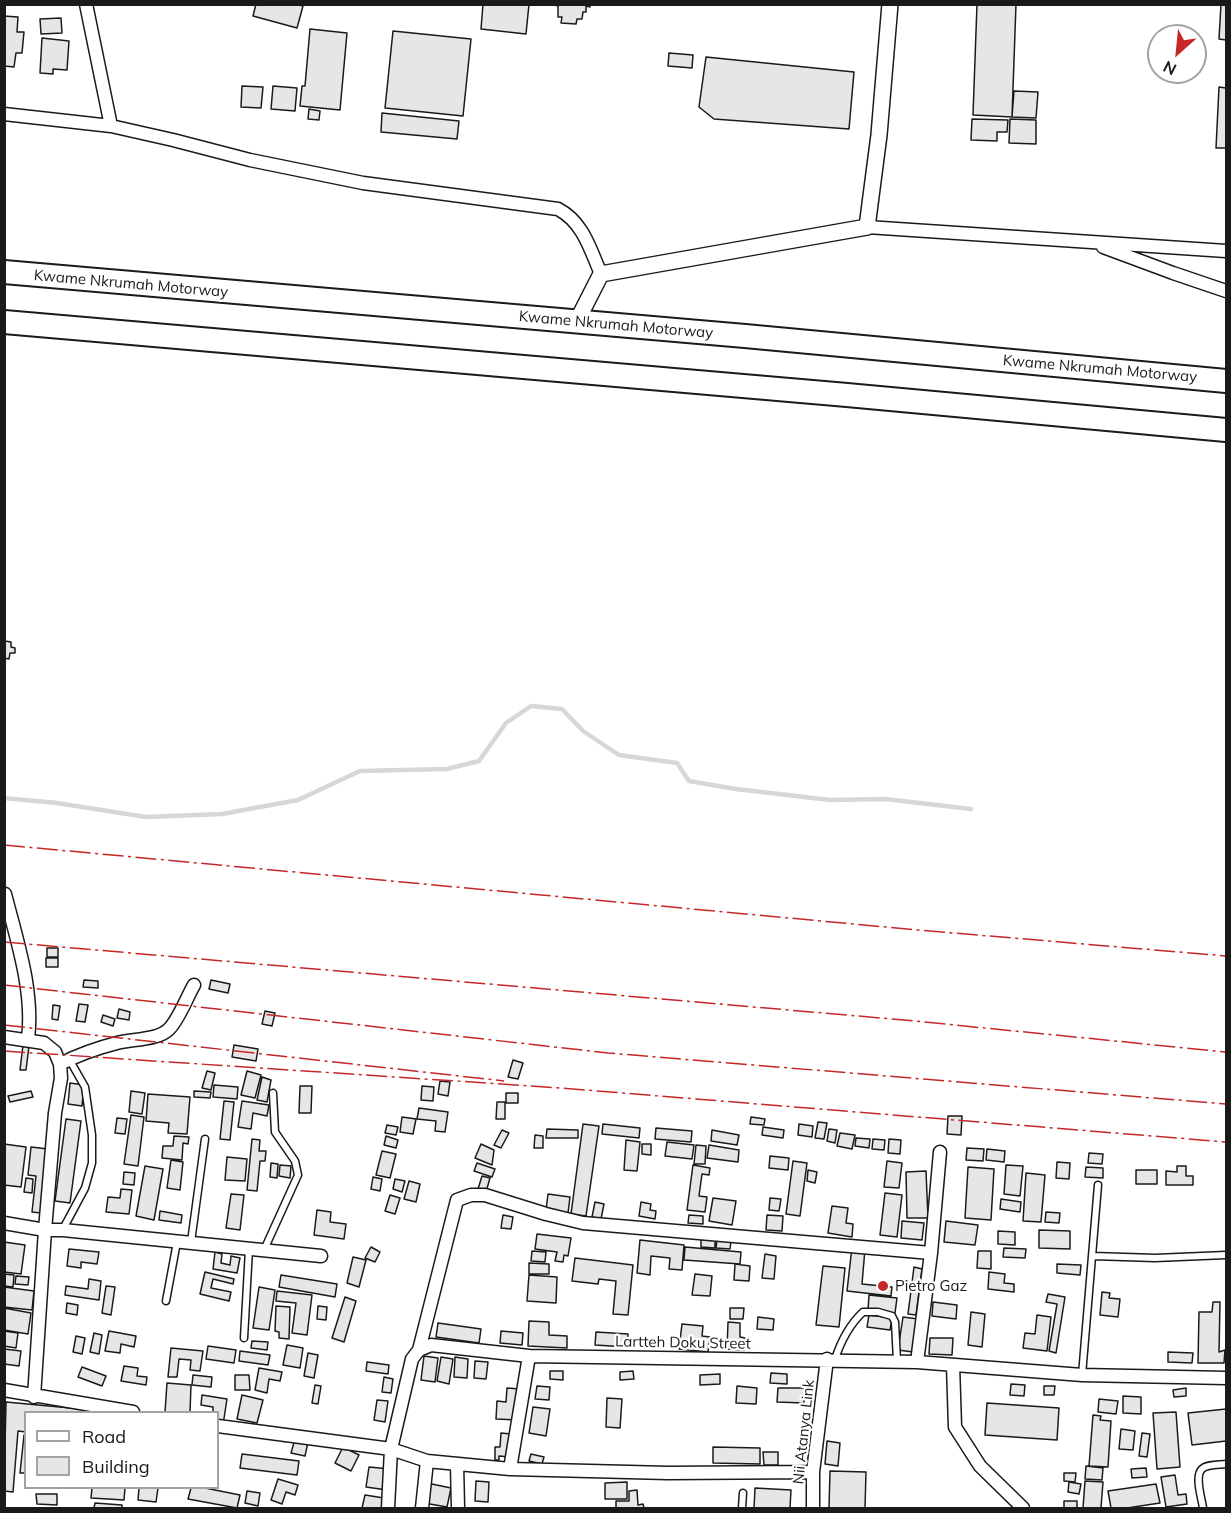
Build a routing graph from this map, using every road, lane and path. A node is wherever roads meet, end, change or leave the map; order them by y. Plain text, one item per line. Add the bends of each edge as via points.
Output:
1 (86, 4) edge
2 (890, 4) edge
3 (4, 114) edge
4 (111, 126) junction
5 (867, 227) junction
6 (1091, 242) junction
7 (1227, 251) edge
8 (4, 273) edge
9 (601, 274) junction
10 (1227, 291) edge
11 (4, 322) edge
12 (576, 322) junction
13 (1227, 381) edge
14 (1227, 430) edge
15 (5, 894) edge
16 (194, 985) dead end
17 (4, 1037) edge
18 (28, 1039) junction
19 (65, 1061) junction
20 (273, 1093) dead end
21 (205, 1139) dead end
22 (940, 1152) dead end
23 (1098, 1185) dead end
24 (4, 1223) edge
25 (45, 1230) junction
26 (63, 1230) junction
27 (177, 1241) junction
28 (191, 1242) junction
29 (249, 1248) junction
30 (264, 1250) junction
31 (931, 1253) junction
32 (1227, 1255) edge
33 (321, 1256) dead end
34 (1093, 1256) junction
35 (166, 1300) dead end
36 (244, 1338) dead end
37 (419, 1350) junction
38 (529, 1356) junction
39 (831, 1359) junction
40 (897, 1361) junction
41 (917, 1362) junction
42 (953, 1365) junction
43 (1082, 1375) junction
44 (1227, 1378) edge
45 (4, 1390) edge
46 (34, 1397) junction
47 (121, 1411) edge
48 (219, 1426) edge
49 (391, 1449) junction
50 (427, 1461) junction
51 (457, 1464) junction
52 (1227, 1464) edge
53 (510, 1469) junction
54 (813, 1472) junction
55 (743, 1493) dead end
56 (388, 1509) edge
57 (423, 1509) edge
58 (458, 1509) edge
59 (742, 1509) edge
60 (813, 1509) edge
61 (1023, 1509) edge
62 (1203, 1509) edge

1 - 4 street
2 - 5 street
3 - 4 street
4 - 9 street via 363,183 558,209 570,215 584,233
5 - 6 street
5 - 9 street
6 - 7 street
6 - 10 street
8 - 12 highway, Kwame Nkrumah Motorway
9 - 12 street
11 - 14 highway
12 - 13 highway, Kwame Nkrumah Motorway
15 - 18 street via 28,998
16 - 19 street via 170,1028 161,1035 133,1039
17 - 18 street
18 - 19 street via 44,1042
19 - 25 street via 55,1113
19 - 26 lane via 86,1087 92,1163 85,1188
20 - 30 lane via 275,1132 295,1161 298,1175
21 - 28 lane
22 - 31 street
23 - 34 lane
24 - 25 street
25 - 26 street
25 - 46 street
26 - 27 street
27 - 28 street
27 - 35 lane
28 - 29 street
29 - 30 street
29 - 36 lane
30 - 33 street
31 - 37 street via 583,1222 495,1197 471,1195 457,1200
31 - 41 street
32 - 34 lane
34 - 43 lane
37 - 38 street, Lartteh Doku Street via 431,1344
37 - 49 street via 412,1359
38 - 39 street, Lartteh Doku Street
38 - 53 street
39 - 40 street, Lartteh Doku Street
39 - 40 lane via 857,1318 864,1312 878,1312 892,1316 896,1322
39 - 54 street, Nii Atanya Link
40 - 41 street, Lartteh Doku Street
41 - 42 street, Lartteh Doku Street
42 - 43 street, Lartteh Doku Street
42 - 61 street via 955,1427 980,1466
43 - 44 street, Lartteh Doku Street
45 - 46 street
46 - 47 street
48 - 49 street
49 - 50 street
49 - 56 street
50 - 51 street
50 - 57 street
51 - 53 street
51 - 58 street
52 - 62 lane via 1203,1467 1200,1471
53 - 54 street
54 - 60 street, Nii Atanya Link
55 - 59 lane

